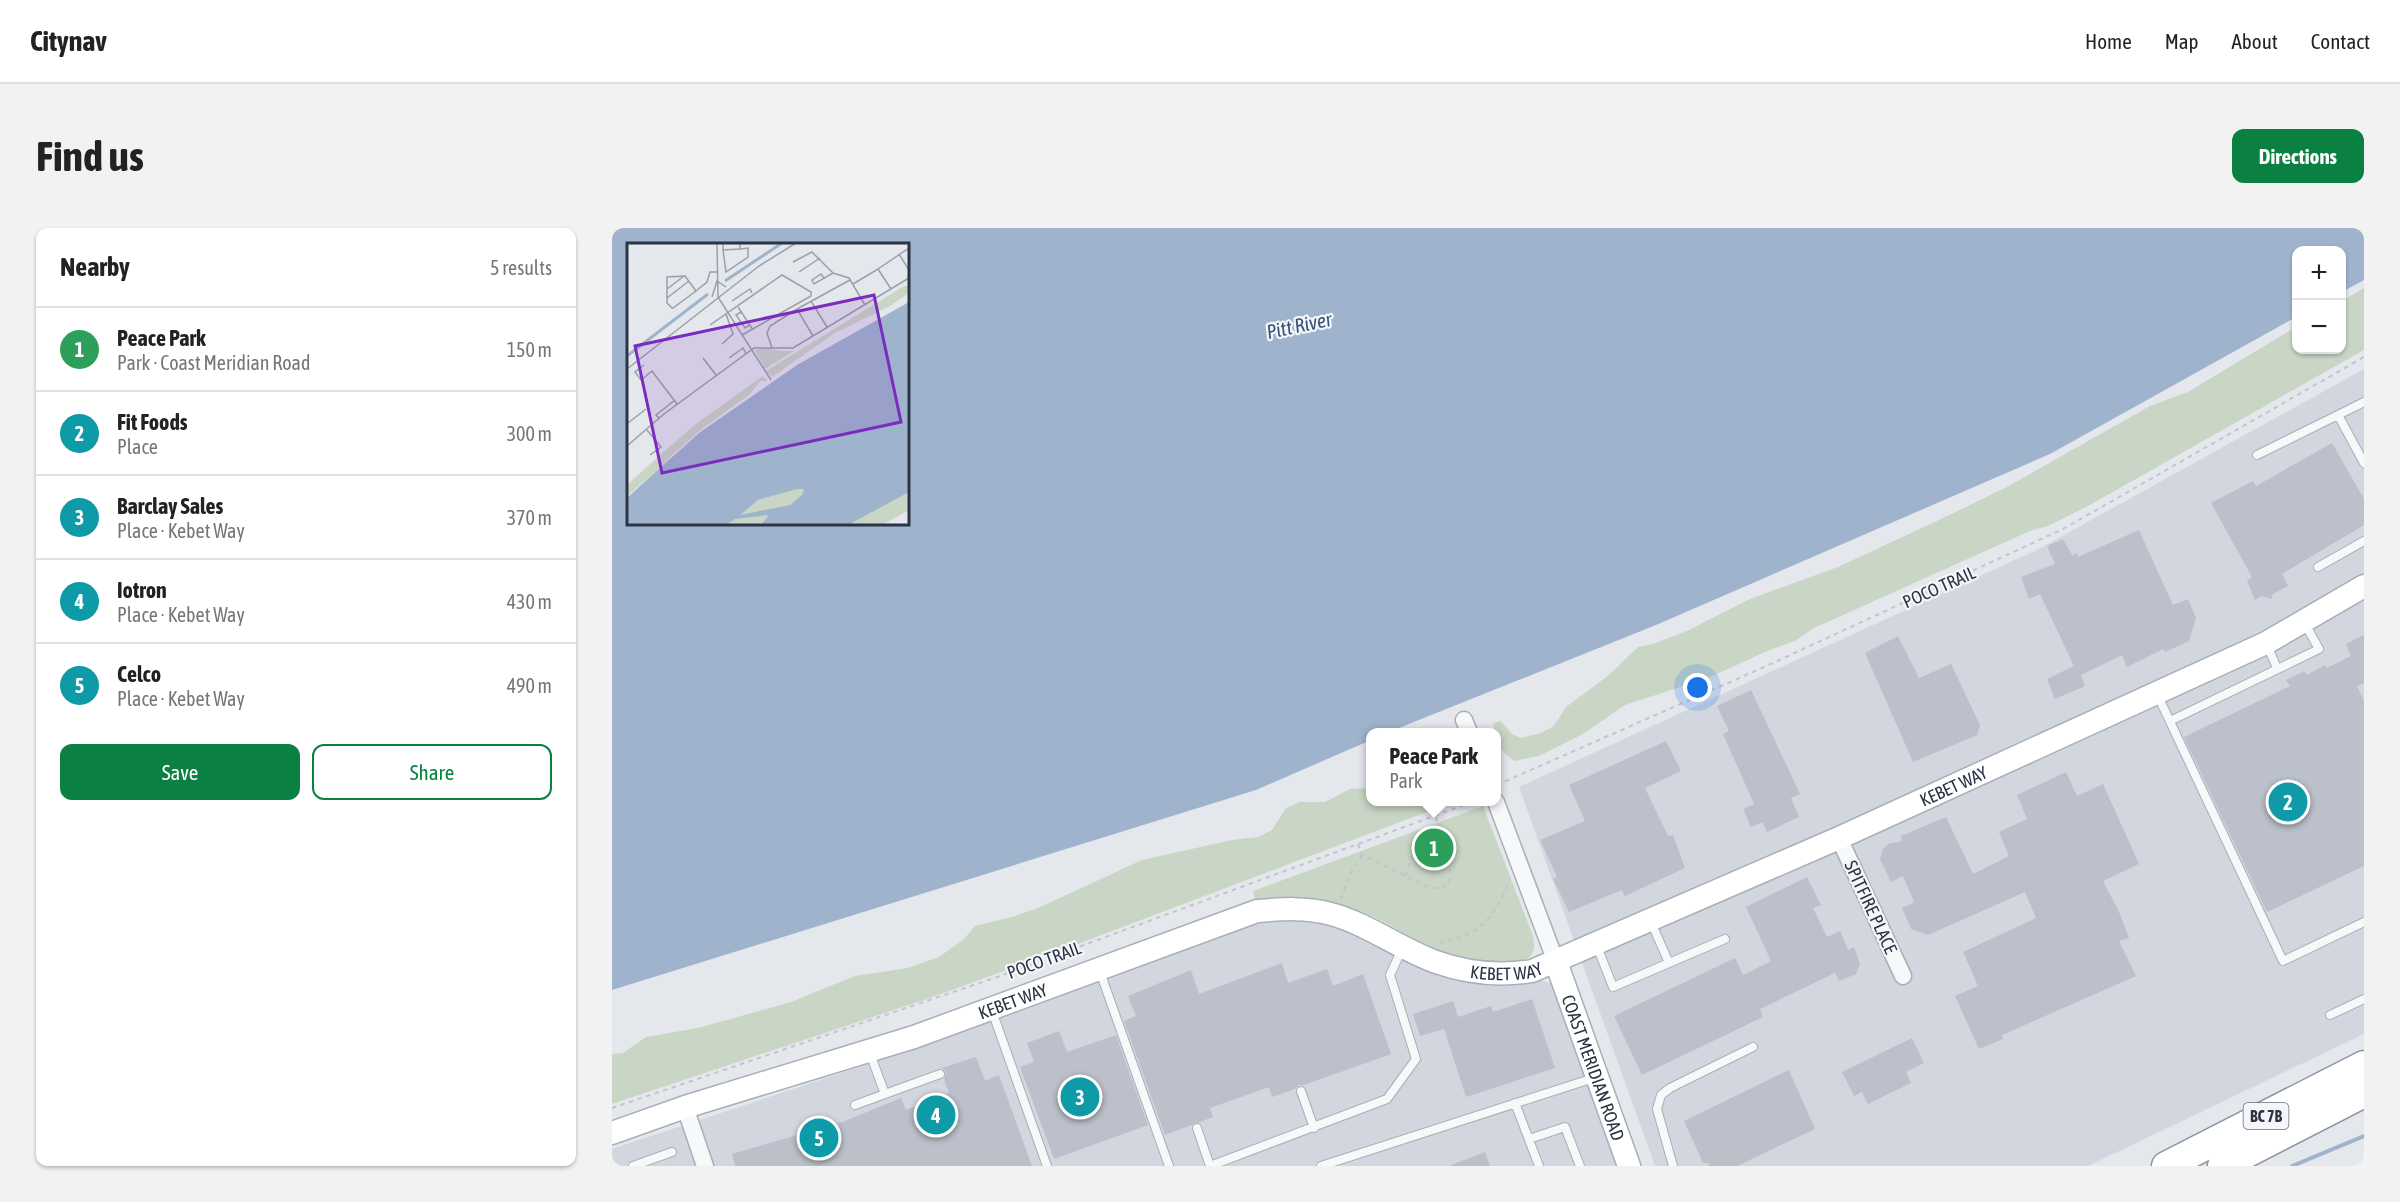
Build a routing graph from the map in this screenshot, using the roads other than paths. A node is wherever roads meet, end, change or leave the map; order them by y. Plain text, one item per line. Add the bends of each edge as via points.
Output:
1 (2364, 402) edge
2 (2338, 415) junction
3 (2257, 455) dead end
4 (2364, 463) edge
5 (2364, 541) edge
6 (2318, 567) dead end
7 (2364, 586) edge
8 (2304, 622) junction
9 (2266, 643) junction
10 (2277, 668) junction
11 (2157, 693) junction
12 (2170, 721) junction
13 (1498, 806) edge
14 (1839, 838) junction
15 (1650, 920) junction
16 (2364, 922) edge
17 (1725, 939) dead end
18 (1596, 944) junction
19 (1412, 951) junction
20 (1556, 962) junction
21 (1669, 963) junction
22 (1099, 969) junction
23 (1903, 976) dead end
24 (2364, 999) edge
25 (991, 1008) junction
26 (2330, 1015) dead end
27 (1753, 1047) dead end
28 (869, 1050) junction
29 (2364, 1065) edge
30 (940, 1074) dead end
31 (1597, 1077) junction
32 (1301, 1091) dead end
33 (2364, 1094) edge
34 (885, 1095) junction
35 (1515, 1103) junction
36 (855, 1105) dead end
37 (685, 1107) junction
38 (1197, 1128) dead end
39 (1314, 1128) junction
40 (612, 1133) edge
41 (1529, 1139) junction
42 (672, 1152) dead end
43 (633, 1166) edge
44 (705, 1166) edge
45 (1047, 1166) edge
46 (1169, 1166) edge
47 (1210, 1166) edge
48 (1321, 1166) edge
49 (1539, 1166) edge
50 (1580, 1166) edge
51 (1629, 1166) edge
52 (1673, 1166) edge
53 (2166, 1166) edge
54 (2222, 1166) edge

1 - 2 lane
2 - 3 lane
2 - 4 lane
5 - 6 lane
7 - 8 street, KEBET WAY
8 - 9 street, KEBET WAY
8 - 10 lane via 2319,649
9 - 10 lane
9 - 11 street, KEBET WAY
10 - 12 lane
11 - 12 lane
11 - 14 street, KEBET WAY
12 - 16 lane via 2283,961
13 - 20 street, COAST MERIDIAN ROAD
14 - 15 street, KEBET WAY
14 - 23 street, SPITFIRE PLACE
15 - 18 street, KEBET WAY
15 - 21 lane
17 - 21 lane
18 - 20 street, KEBET WAY
18 - 21 lane via 1613,987
19 - 20 street, KEBET WAY via 1461,969 1510,974
19 - 22 street, KEBET WAY via 1336,915 1287,908 1257,912
19 - 39 lane via 1390,975 1416,1059 1387,1099
20 - 31 street, COAST MERIDIAN ROAD
22 - 25 street, KEBET WAY
22 - 46 lane
24 - 26 lane
25 - 28 street, KEBET WAY
25 - 45 lane
27 - 52 lane via 1661,1095 1657,1109
28 - 34 lane
28 - 37 street, KEBET WAY
29 - 53 highway, BC 7B
30 - 34 lane
31 - 35 lane
31 - 51 street, COAST MERIDIAN ROAD
32 - 39 lane
33 - 54 highway, BC 7B
34 - 36 lane
35 - 41 lane
35 - 48 lane
37 - 40 street, KEBET WAY
37 - 44 street
38 - 47 lane
39 - 47 lane
41 - 49 lane
41 - 50 lane via 1565,1127
42 - 43 lane

